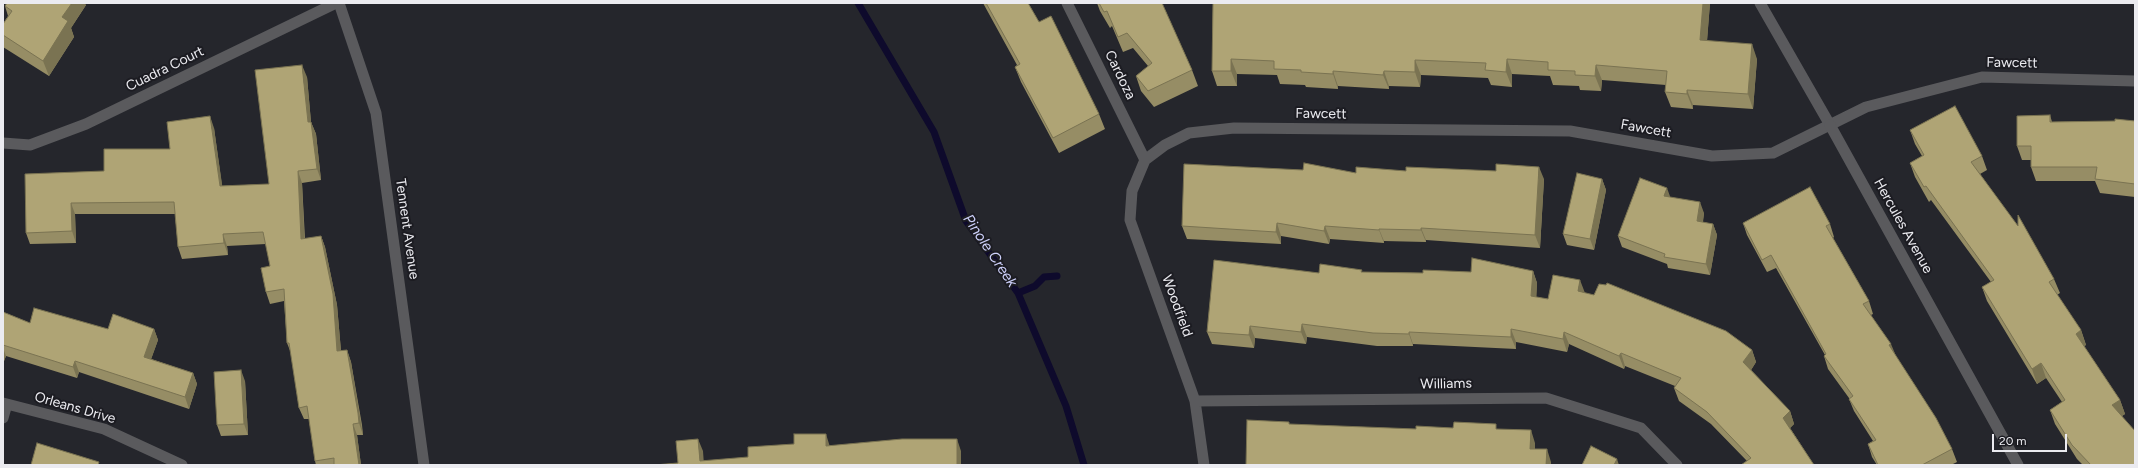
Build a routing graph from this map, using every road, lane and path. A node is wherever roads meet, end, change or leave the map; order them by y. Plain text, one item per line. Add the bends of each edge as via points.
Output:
1 (338, 3) edge
2 (1067, 3) edge
3 (1760, 3) edge
4 (2135, 81) edge
5 (1830, 125) junction
6 (3, 143) edge
7 (1145, 160) junction
8 (1195, 401) junction
9 (5, 404) edge
10 (3, 418) edge
11 (182, 465) edge
12 (424, 465) edge
13 (1204, 465) edge
14 (1677, 465) edge
15 (2018, 465) edge

1 - 6 street, Cuadra Court via 86,124 30,145
1 - 12 street, Tennent Avenue via 376,113
2 - 7 street, Cardoza
3 - 5 street, Hercules Avenue
4 - 5 street, Fawcett via 1982,77 1866,107
5 - 7 street, Fawcett via 1773,153 1712,156 1570,131 1234,128 1189,134 1165,145
5 - 15 street, Hercules Avenue
7 - 8 street, Woodfield via 1132,191 1130,220
8 - 13 street, Woodfield
8 - 14 street, Williams via 1546,398 1641,428
9 - 10 street
9 - 11 street, Orleans Drive via 104,429

